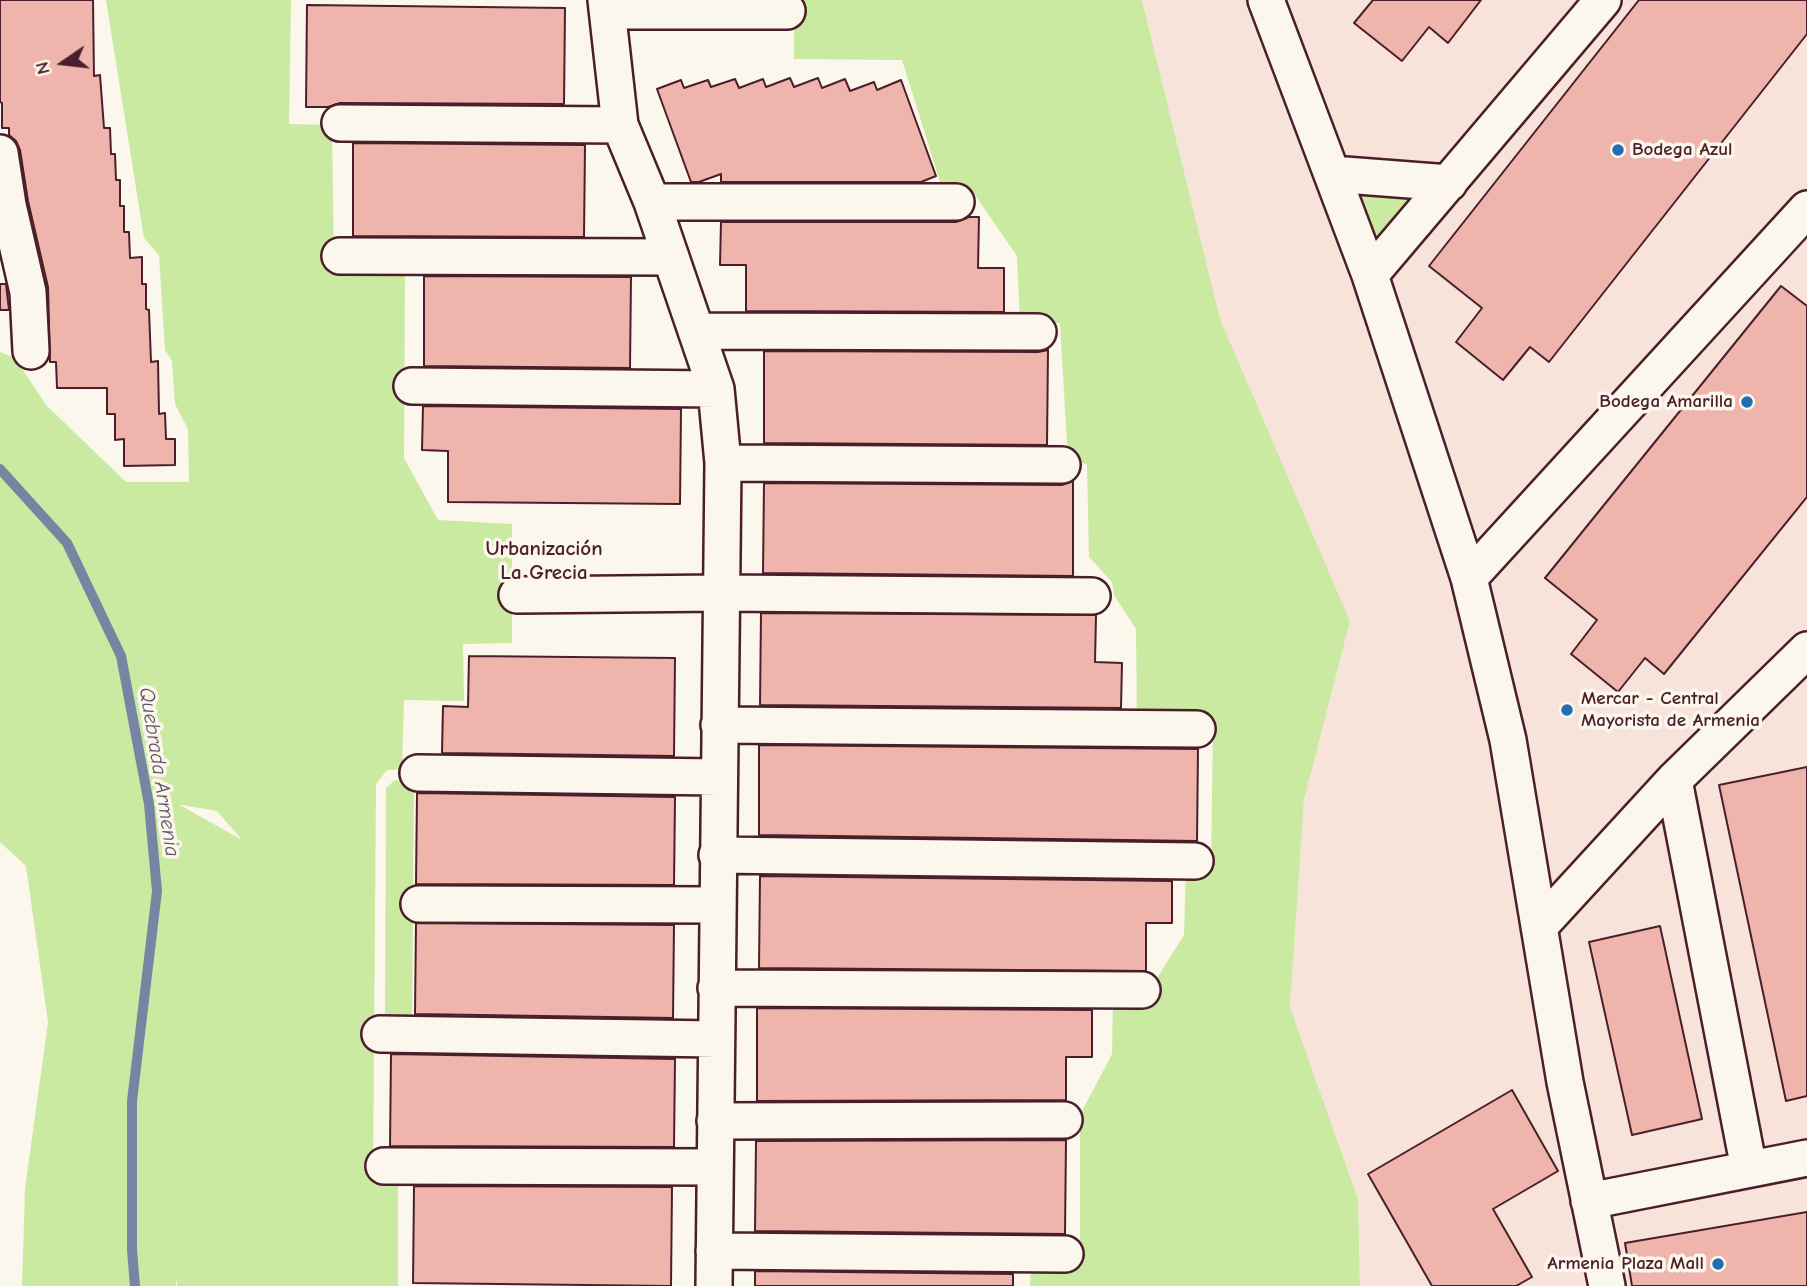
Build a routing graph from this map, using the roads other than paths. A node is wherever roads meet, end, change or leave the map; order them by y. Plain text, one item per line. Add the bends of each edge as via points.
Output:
1 (1266, 0) edge
2 (1603, 0) edge
3 (607, 6) edge
4 (788, 11) dead end
5 (340, 123) dead end
6 (620, 125) junction
7 (0, 153) edge
8 (1332, 174) junction
9 (1449, 183) junction
10 (652, 202) junction
11 (956, 202) dead end
12 (1807, 209) edge
13 (340, 256) dead end
14 (671, 257) junction
15 (1370, 275) junction
16 (696, 331) junction
17 (1038, 332) dead end
18 (31, 351) dead end
19 (412, 386) dead end
20 (716, 389) junction
21 (723, 463) junction
22 (1062, 465) dead end
23 (1469, 578) junction
24 (721, 593) junction
25 (517, 595) dead end
26 (1092, 596) dead end
27 (1807, 650) edge
28 (719, 726) junction
29 (1197, 729) dead end
30 (418, 773) dead end
31 (718, 777) junction
32 (1674, 780) junction
33 (717, 855) junction
34 (1195, 861) dead end
35 (419, 904) dead end
36 (717, 905) junction
37 (1539, 928) junction
38 (716, 988) junction
39 (1142, 990) dead end
40 (380, 1034) dead end
41 (716, 1039) junction
42 (1065, 1120) dead end
43 (715, 1121) junction
44 (1807, 1158) edge
45 (384, 1166) dead end
46 (715, 1167) junction
47 (1749, 1169) junction
48 (1589, 1200) junction
49 (714, 1251) junction
50 (1065, 1254) dead end
51 (714, 1286) edge
52 (1606, 1286) edge

1 - 8 street
2 - 9 street
3 - 4 street
3 - 6 street
5 - 6 street
6 - 10 street
7 - 18 street via 28,292
8 - 9 street
8 - 15 street
9 - 15 street
10 - 11 street
10 - 14 street
12 - 23 street
13 - 14 street
14 - 16 street
15 - 23 street
16 - 17 street
16 - 20 street
19 - 20 street
20 - 21 street
21 - 22 street
21 - 24 street
23 - 37 street via 1508,740
24 - 25 street
24 - 26 street
24 - 28 street
27 - 32 street
28 - 29 street
28 - 31 street
30 - 31 street
31 - 33 street
32 - 37 street
32 - 47 street
33 - 34 street
33 - 36 street
35 - 36 street
36 - 38 street
37 - 48 street
38 - 39 street
38 - 41 street
40 - 41 street
41 - 43 street
42 - 43 street
43 - 46 street
44 - 47 street
45 - 46 street
46 - 49 street
47 - 48 street
48 - 52 street
49 - 50 street
49 - 51 street

